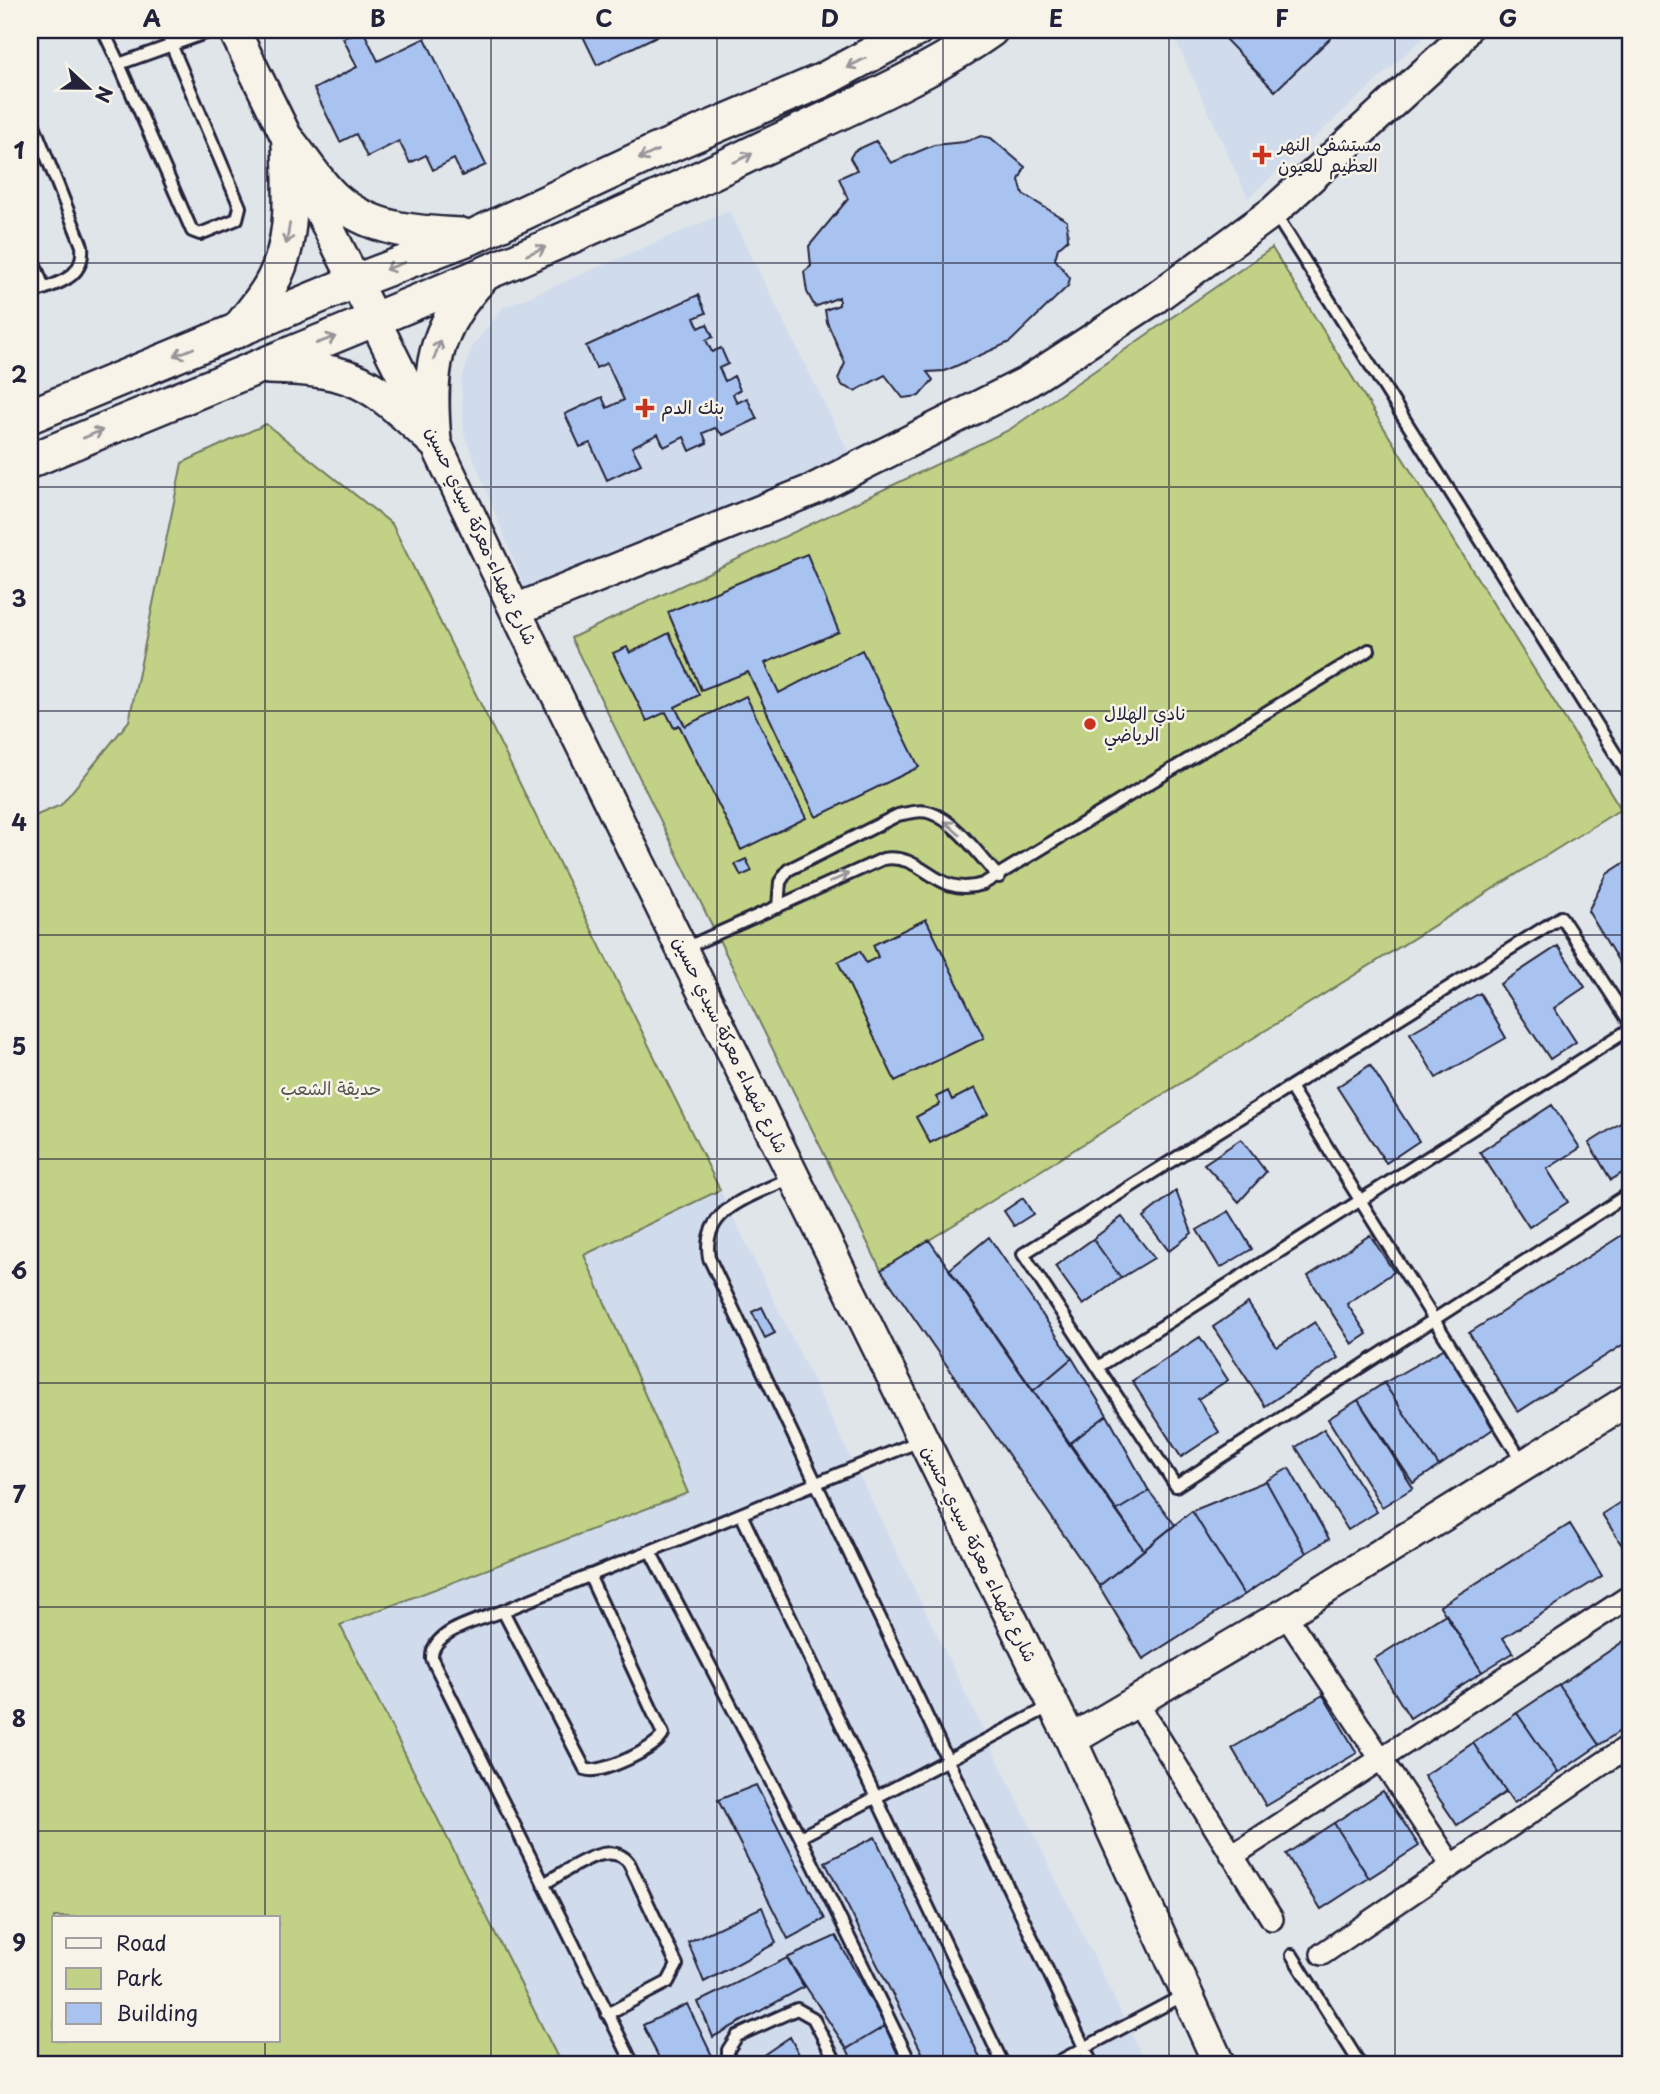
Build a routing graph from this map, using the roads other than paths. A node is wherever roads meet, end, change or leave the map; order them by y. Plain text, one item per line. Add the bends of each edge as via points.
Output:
1 (103, 30) edge
2 (165, 30) edge
3 (214, 30) edge
4 (234, 30) edge
5 (991, 30) edge
6 (1465, 30) edge
7 (900, 35) edge
8 (172, 45) junction
9 (119, 64) junction
10 (30, 115) edge
11 (289, 142) junction
12 (1274, 211) junction
13 (474, 236) junction
14 (30, 252) edge
15 (489, 271) junction
16 (356, 281) junction
17 (44, 288) junction
18 (30, 293) edge
19 (376, 321) junction
20 (237, 331) junction
21 (254, 367) junction
22 (30, 416) edge
23 (434, 441) junction
24 (30, 461) edge
25 (515, 610) junction
26 (1369, 650) dead end
27 (1630, 777) edge
28 (999, 877) junction
29 (778, 907) junction
30 (683, 949) junction
31 (1630, 1023) edge
32 (1630, 1029) edge
33 (1290, 1087) junction
34 (795, 1176) junction
35 (1630, 1193) edge
36 (1360, 1200) junction
37 (1434, 1320) junction
38 (1098, 1367) junction
39 (1630, 1399) edge
40 (923, 1440) junction
41 (1525, 1466) junction
42 (818, 1483) junction
43 (741, 1514) junction
44 (650, 1551) junction
45 (589, 1576) junction
46 (1630, 1596) edge
47 (503, 1611) junction
48 (1285, 1614) junction
49 (1136, 1701) junction
50 (1054, 1705) junction
51 (1071, 1740) junction
52 (1630, 1745) edge
53 (1381, 1759) junction
54 (947, 1760) junction
55 (875, 1798) junction
56 (800, 1838) junction
57 (1232, 1856) junction
58 (1452, 1866) junction
59 (543, 1884) junction
60 (1272, 1919) dead end
61 (1322, 1954) dead end
62 (1292, 1955) dead end
63 (1186, 1994) junction
64 (607, 2014) junction
65 (1084, 2048) junction
66 (633, 2064) edge
67 (728, 2064) edge
68 (837, 2064) edge
69 (911, 2064) edge
70 (1003, 2064) edge
71 (1054, 2064) edge
72 (1092, 2064) edge
73 (1219, 2064) edge
74 (1360, 2064) edge

1 - 9 lane
2 - 8 lane
3 - 8 lane
4 - 11 main road, شارع شهداء معركة سيدي حسين
15 -> 5 main road via 675,191 919,72
6 - 12 main road via 1452,48
7 -> 13 main road via 823,79
8 - 9 lane
8 - 9 lane via 240,207 237,219 200,234 188,225
10 - 17 lane via 83,258 73,276
11 - 13 main road via 333,197 354,212 408,232
11 - 16 main road, شارع شهداء معركة سيدي حسين
11 -> 20 main road via 291,196 284,254 270,287
12 - 25 main road via 1154,299 1027,382 812,490
12 - 27 lane
13 -> 16 main road
14 - 17 lane
15 - 19 main road
23 -> 15 main road via 430,391 434,358 461,299
16 - 19 main road, شارع شهداء معركة سيدي حسين
16 - 20 main road
17 - 18 lane
21 -> 19 main road
19 - 23 main road, شارع شهداء معركة سيدي حسين
20 -> 22 main road
21 - 23 main road via 305,368 351,376 387,397
24 -> 21 main road
23 - 25 main road, شارع شهداء معركة سيدي حسين
25 - 30 main road, شارع شهداء معركة سيدي حسين
26 - 28 lane
29 -> 28 lane via 870,863 894,857 950,887 972,887
28 -> 29 lane via 945,821 915,811 792,867 780,882
29 - 30 lane
30 - 34 main road, شارع شهداء معركة سيدي حسين
31 - 33 lane via 1561,917
32 - 36 lane
33 - 36 lane
33 - 38 lane via 1023,1254
34 - 40 main road, شارع شهداء معركة سيدي حسين
34 - 42 lane via 723,1212 709,1231 707,1245 709,1258
35 - 37 lane
36 - 37 lane
36 - 38 lane
37 - 38 lane via 1176,1486
37 - 41 lane
39 - 41 main road
40 - 42 lane
40 - 50 main road, شارع شهداء معركة سيدي حسين
41 - 48 main road
42 - 43 lane
42 - 54 lane
43 - 44 lane
43 - 55 lane
44 - 45 lane
44 - 56 lane
45 - 47 lane
45 - 47 lane via 663,1734 656,1744 599,1771 585,1769
46 - 53 street
47 - 59 lane via 440,1637 432,1648 432,1659
48 - 49 main road
48 - 53 street
49 - 51 main road
49 - 57 street
50 - 51 main road, شارع شهداء معركة سيدي حسين
50 - 54 lane
51 - 63 main road, شارع شهداء معركة سيدي حسين
52 - 58 street
53 - 57 street
53 - 58 street
54 - 55 lane
54 - 65 lane
55 - 56 lane
55 - 70 lane
56 - 69 lane
57 - 60 street
58 - 61 street
59 - 64 lane
59 - 64 lane via 606,1852 621,1855 629,1863 677,1965 668,1982
62 - 74 lane
63 - 65 lane
63 - 73 main road, شارع شهداء معركة سيدي حسين
64 - 66 lane
65 - 71 lane
65 - 72 lane
67 - 68 lane via 728,2050 737,2036 797,2009 813,2018

